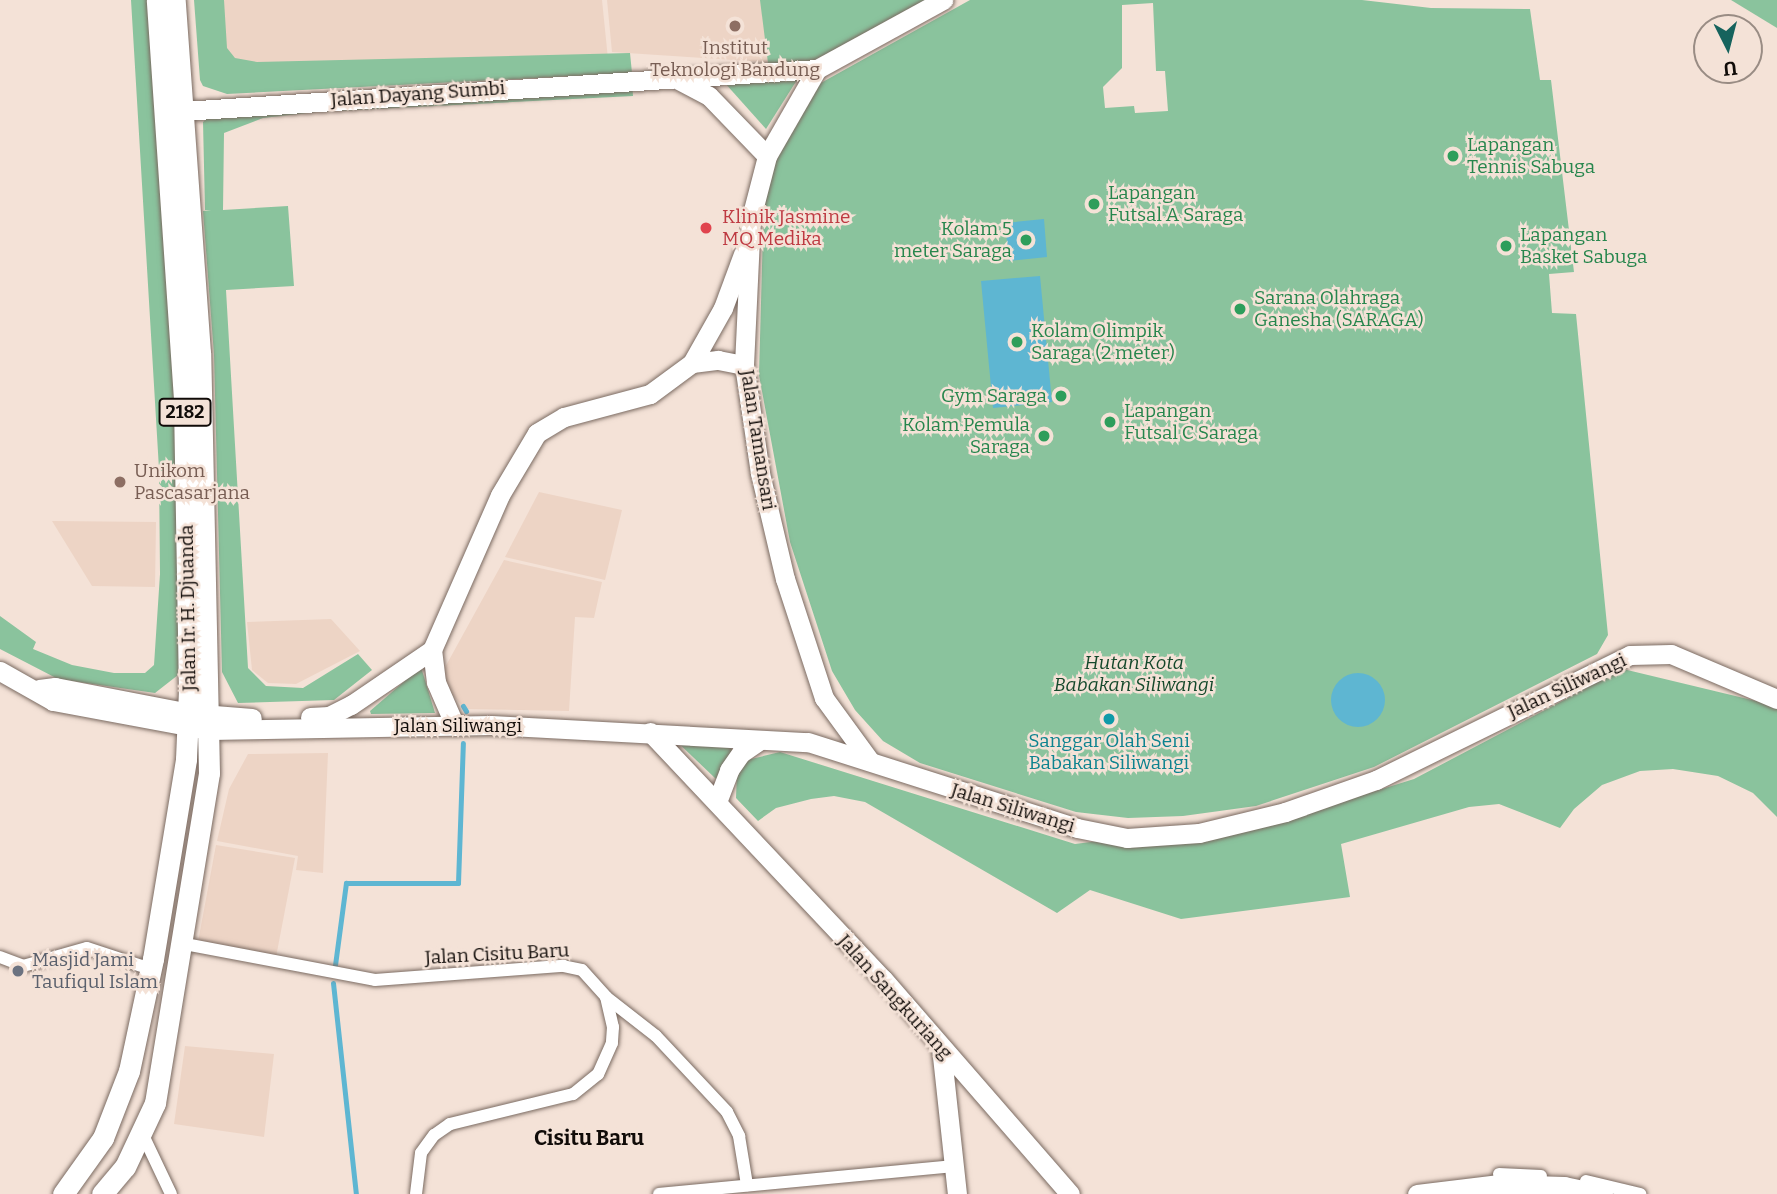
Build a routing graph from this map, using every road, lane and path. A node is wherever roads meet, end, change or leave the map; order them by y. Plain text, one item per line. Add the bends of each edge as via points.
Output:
1 (158, 0) edge
2 (175, 0) edge
3 (943, 0) edge
4 (817, 69) junction
5 (673, 77) junction
6 (171, 112) junction
7 (767, 156) junction
8 (751, 218) junction
9 (692, 363) junction
10 (744, 365) junction
11 (432, 650) junction
12 (1, 672) edge
13 (1777, 699) edge
14 (829, 710) junction
15 (199, 721) junction
16 (455, 726) junction
17 (650, 732) junction
18 (759, 741) junction
19 (808, 742) junction
20 (871, 762) junction
21 (717, 802) junction
22 (193, 946) junction
23 (0, 957) edge
24 (151, 969) junction
25 (606, 998) junction
26 (941, 1047) junction
27 (143, 1135) junction
28 (954, 1166) junction
29 (1499, 1174) dead end
30 (747, 1185) junction
31 (1421, 1193) edge
32 (63, 1194) edge
33 (102, 1194) edge
34 (171, 1194) edge
35 (416, 1194) edge
36 (660, 1194) edge
37 (957, 1194) edge
38 (1070, 1194) edge
39 (1603, 1194) edge
40 (1640, 1194) edge

1 - 6 main road, Jalan Ir. H. Djuanda / 2182
2 - 6 main road, Jalan Ir. H. Djuanda / 2182
3 - 4 street
4 - 5 street, Jalan Dayang Sumbi
4 - 7 street, Jalan Tamansari
5 - 6 street, Jalan Dayang Sumbi
5 - 7 street via 709,96
6 - 15 main road, Jalan Ir. H. Djuanda / 2182
7 - 8 street, Jalan Tamansari
8 - 9 street via 727,298
8 - 10 street, Jalan Tamansari
9 - 10 street via 718,360
9 - 11 street via 657,391 556,420 537,433 500,495
10 - 14 street, Jalan Tamansari via 760,473 785,579
11 - 15 street via 386,685 329,716
11 - 16 street via 436,682
12 - 15 street via 53,701
13 - 20 street, Jalan Siliwangi via 1671,654 1630,655 1376,780 1285,812 1199,833 1127,838 1077,828
14 - 19 street
14 - 20 street, Jalan Tamansari
15 - 16 street, Jalan Siliwangi
15 - 22 main road, Jalan Ir. H. Djuanda via 208,796
15 - 24 main road, Jalan Ir. H. Djuanda
16 - 17 street, Jalan Siliwangi
17 - 18 street, Jalan Siliwangi
17 - 21 street, Jalan Sangkuriang
18 - 19 street, Jalan Siliwangi
18 - 21 street via 741,753
19 - 20 street, Jalan Siliwangi
21 - 26 street, Jalan Sangkuriang
22 - 25 street, Jalan Cisitu Baru via 375,980 574,966
22 - 27 main road, Jalan Ir. H. Djuanda
23 - 24 street via 23,966 87,948
24 - 32 main road, Jalan Ir. H. Djuanda via 117,1112
25 - 30 street via 656,1036 727,1112 738,1136
25 - 35 street, Jalan Cisitu Baru via 612,1043 593,1079 573,1094 450,1124 434,1135 421,1153
26 - 28 street
26 - 38 street, Jalan Sangkuriang
27 - 33 main road, Jalan Ir. H. Djuanda
27 - 34 street
28 - 30 street
28 - 37 street
29 - 40 street via 1565,1177
30 - 36 street
31 - 39 street via 1499,1184 1564,1186

